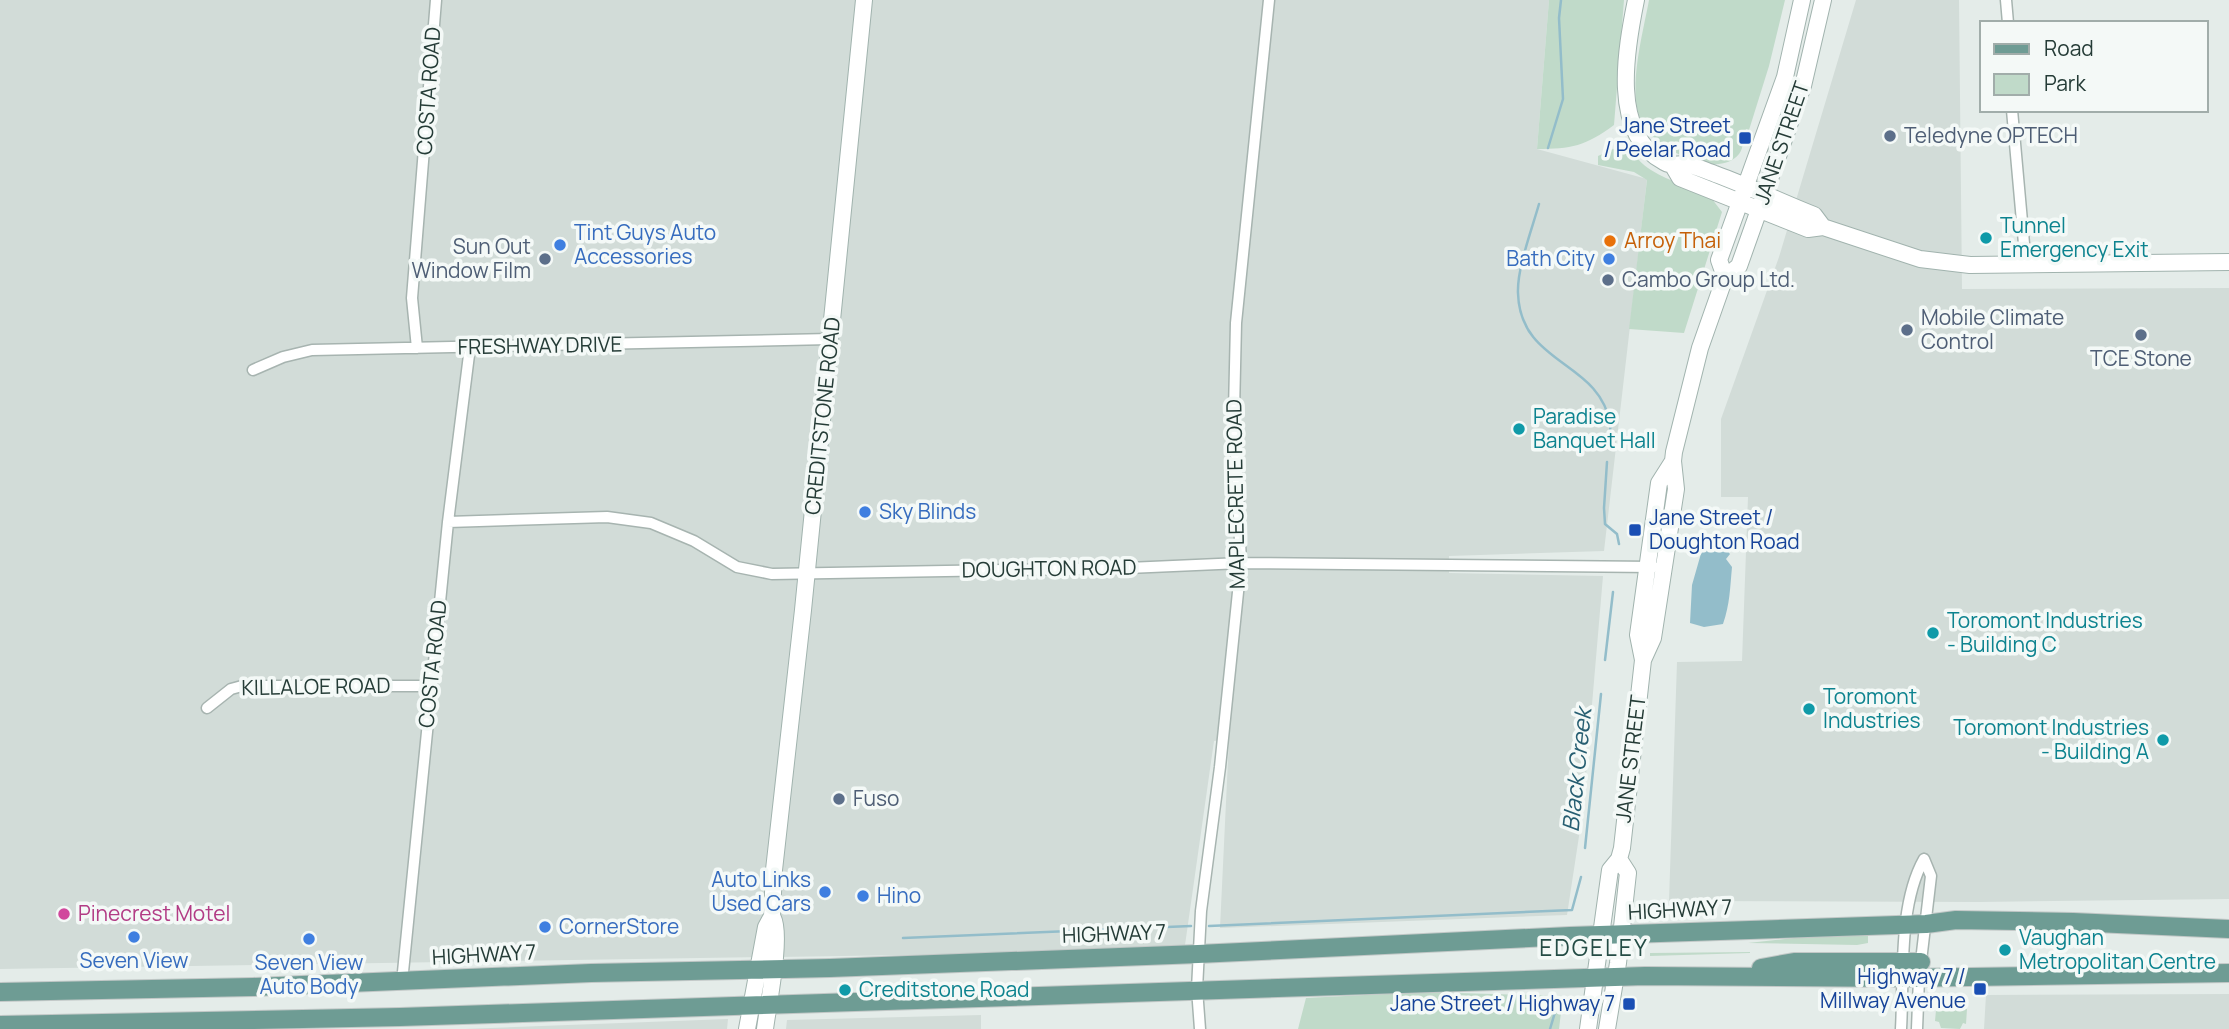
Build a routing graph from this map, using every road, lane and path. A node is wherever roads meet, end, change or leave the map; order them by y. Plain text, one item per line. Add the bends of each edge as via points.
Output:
1 (436, 0) edge
2 (864, 0) edge
3 (1269, 0) edge
4 (1636, 0) edge
5 (1802, 0) edge
6 (1823, 0) edge
7 (2006, 0) edge
8 (2007, 21) edge
9 (2012, 112) edge
10 (1742, 194) junction
11 (1761, 202) junction
12 (2229, 262) edge
13 (2026, 266) junction
14 (1725, 277) junction
15 (830, 339) junction
16 (470, 347) junction
17 (417, 348) junction
18 (253, 370) dead end
19 (448, 522) junction
20 (1241, 563) junction
21 (1655, 567) junction
22 (807, 574) junction
23 (431, 686) junction
24 (207, 708) dead end
25 (1619, 859) junction
26 (1906, 923) junction
27 (1926, 924) junction
28 (2229, 929) edge
29 (1603, 936) junction
30 (1621, 936) junction
31 (1198, 954) junction
32 (766, 969) junction
33 (1912, 970) junction
34 (2229, 973) edge
35 (1596, 978) junction
36 (1616, 978) junction
37 (402, 982) junction
38 (1197, 989) junction
39 (0, 992) edge
40 (768, 1005) junction
41 (750, 1006) junction
42 (0, 1025) edge
43 (747, 1029) edge
44 (765, 1029) edge
45 (1200, 1029) edge
46 (1588, 1029) edge
47 (1607, 1029) edge
48 (1901, 1029) edge
49 (1917, 1029) edge

1 - 17 street, COSTA ROAD via 412,298
2 - 15 street, CREDITSTONE ROAD
3 - 20 street, MAPLECRETE ROAD via 1236,323 1234,411
4 - 10 street via 1627,65 1630,122 1644,147 1662,161 1673,166 1686,164
5 - 10 street, JANE STREET via 1785,77
6 - 11 street, JANE STREET via 1803,86
7 - 8 street
9 - 13 street
10 - 11 street
10 - 14 street, JANE STREET via 1719,260
11 - 13 street via 1814,215 1823,227 1920,259
11 - 14 street, JANE STREET via 1739,266
12 - 13 street
14 - 21 street, JANE STREET via 1700,348 1673,461 1676,489
15 - 16 street, FRESHWAY DRIVE
15 - 22 street, CREDITSTONE ROAD
16 - 17 street, FRESHWAY DRIVE
16 - 19 street, COSTA ROAD
17 - 18 street, FRESHWAY DRIVE via 312,350
19 - 22 street, DOUGHTON ROAD via 607,517 651,523 747,570
19 - 23 street, COSTA ROAD
20 - 21 street, DOUGHTON ROAD
20 - 22 street, DOUGHTON ROAD
20 - 31 street, MAPLECRETE ROAD
21 - 25 street, JANE STREET via 1653,638 1643,660
22 - 32 street, CREDITSTONE ROAD via 774,870 772,916 777,926
23 - 24 street, KILLALOE ROAD via 242,686
23 - 37 street, COSTA ROAD
25 - 29 street, JANE STREET via 1610,870
25 - 30 street, JANE STREET via 1628,873
26 - 27 main road, HIGHWAY 7
26 - 27 street via 1915,874 1924,859 1931,876
26 - 30 main road, HIGHWAY 7
26 - 33 street
27 - 28 main road, HIGHWAY 7 via 1956,920
27 - 33 street
29 - 30 main road, HIGHWAY 7
29 - 31 main road, HIGHWAY 7
29 - 35 street, JANE STREET
30 - 36 street, JANE STREET
31 - 32 main road, HIGHWAY 7
31 - 38 street, MAPLECRETE ROAD
32 - 37 main road, HIGHWAY 7
32 - 40 street, CREDITSTONE ROAD
32 - 41 street, CREDITSTONE ROAD
33 - 34 main road
33 - 36 main road
33 - 48 street
33 - 49 street
35 - 36 main road
35 - 38 main road
35 - 46 street, JANE STREET
36 - 47 street, JANE STREET
37 - 39 main road, HIGHWAY 7
38 - 40 main road
38 - 45 street, MAPLECRETE ROAD
40 - 41 main road
40 - 44 street, CREDITSTONE ROAD
41 - 42 main road
41 - 43 street, CREDITSTONE ROAD

